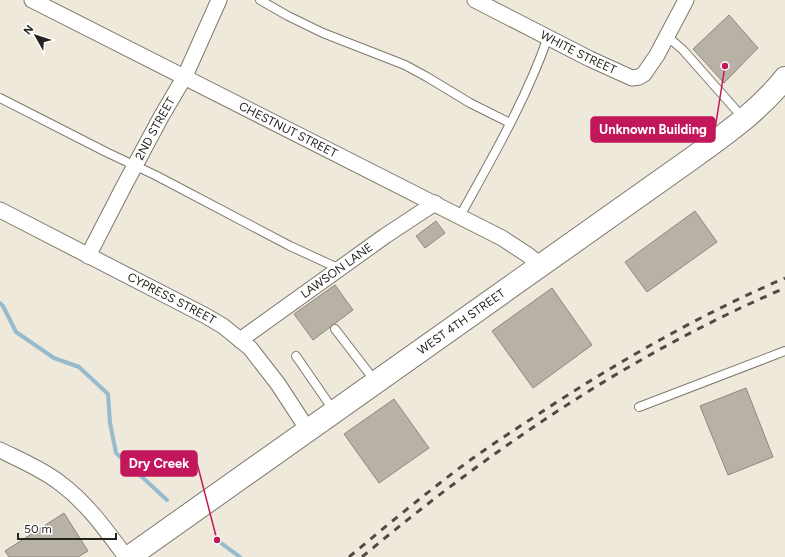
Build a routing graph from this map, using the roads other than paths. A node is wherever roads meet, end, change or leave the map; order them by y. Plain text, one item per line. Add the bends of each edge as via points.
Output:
1 (32, 0) edge
2 (219, 0) edge
3 (260, 0) edge
4 (475, 0) edge
5 (686, 0) edge
6 (494, 4) edge
7 (667, 36) junction
8 (548, 37) junction
9 (185, 76) junction
10 (785, 78) edge
11 (785, 90) edge
12 (0, 98) edge
13 (766, 100) junction
14 (744, 120) junction
15 (510, 123) junction
16 (135, 166) junction
17 (435, 203) junction
18 (0, 210) edge
19 (460, 216) junction
20 (88, 256) junction
21 (540, 266) junction
22 (340, 269) junction
23 (335, 329) dead end
24 (240, 340) junction
25 (785, 351) edge
26 (296, 356) dead end
27 (376, 382) junction
28 (639, 407) dead end
29 (334, 411) junction
30 (308, 430) junction
31 (0, 450) edge
32 (126, 557) edge
33 (129, 557) edge

1 - 9 street, CHESTNUT STREET
2 - 9 street, 2ND STREET
3 - 15 lane via 323,33 405,65
4 - 6 street, WHITE STREET
5 - 7 street, WHITE STREET
6 - 8 street, WHITE STREET
7 - 8 street, WHITE STREET via 644,74 632,78
7 - 14 lane via 683,50
8 - 15 lane via 539,64
9 - 16 street, 2ND STREET
9 - 17 street, CHESTNUT STREET
10 - 13 main road, WEST 4TH STREET
11 - 13 main road
12 - 16 lane
13 - 14 main road, WEST 4TH STREET
14 - 21 main road, WEST 4TH STREET
15 - 19 lane
16 - 20 street, 2ND STREET
16 - 22 lane
17 - 19 street, CHESTNUT STREET
17 - 22 street, LAWSON LANE
18 - 20 street, CYPRESS STREET
19 - 21 street, CHESTNUT STREET via 502,238
20 - 24 street, CYPRESS STREET via 206,316
21 - 27 main road, WEST 4TH STREET
22 - 24 street, LAWSON LANE
23 - 27 lane
24 - 30 street, CYPRESS STREET via 250,348 278,384
25 - 28 lane
26 - 29 lane
27 - 29 main road, WEST 4TH STREET
29 - 30 main road, WEST 4TH STREET
30 - 33 main road, WEST 4TH STREET
31 - 32 street via 40,470 65,487 98,520

